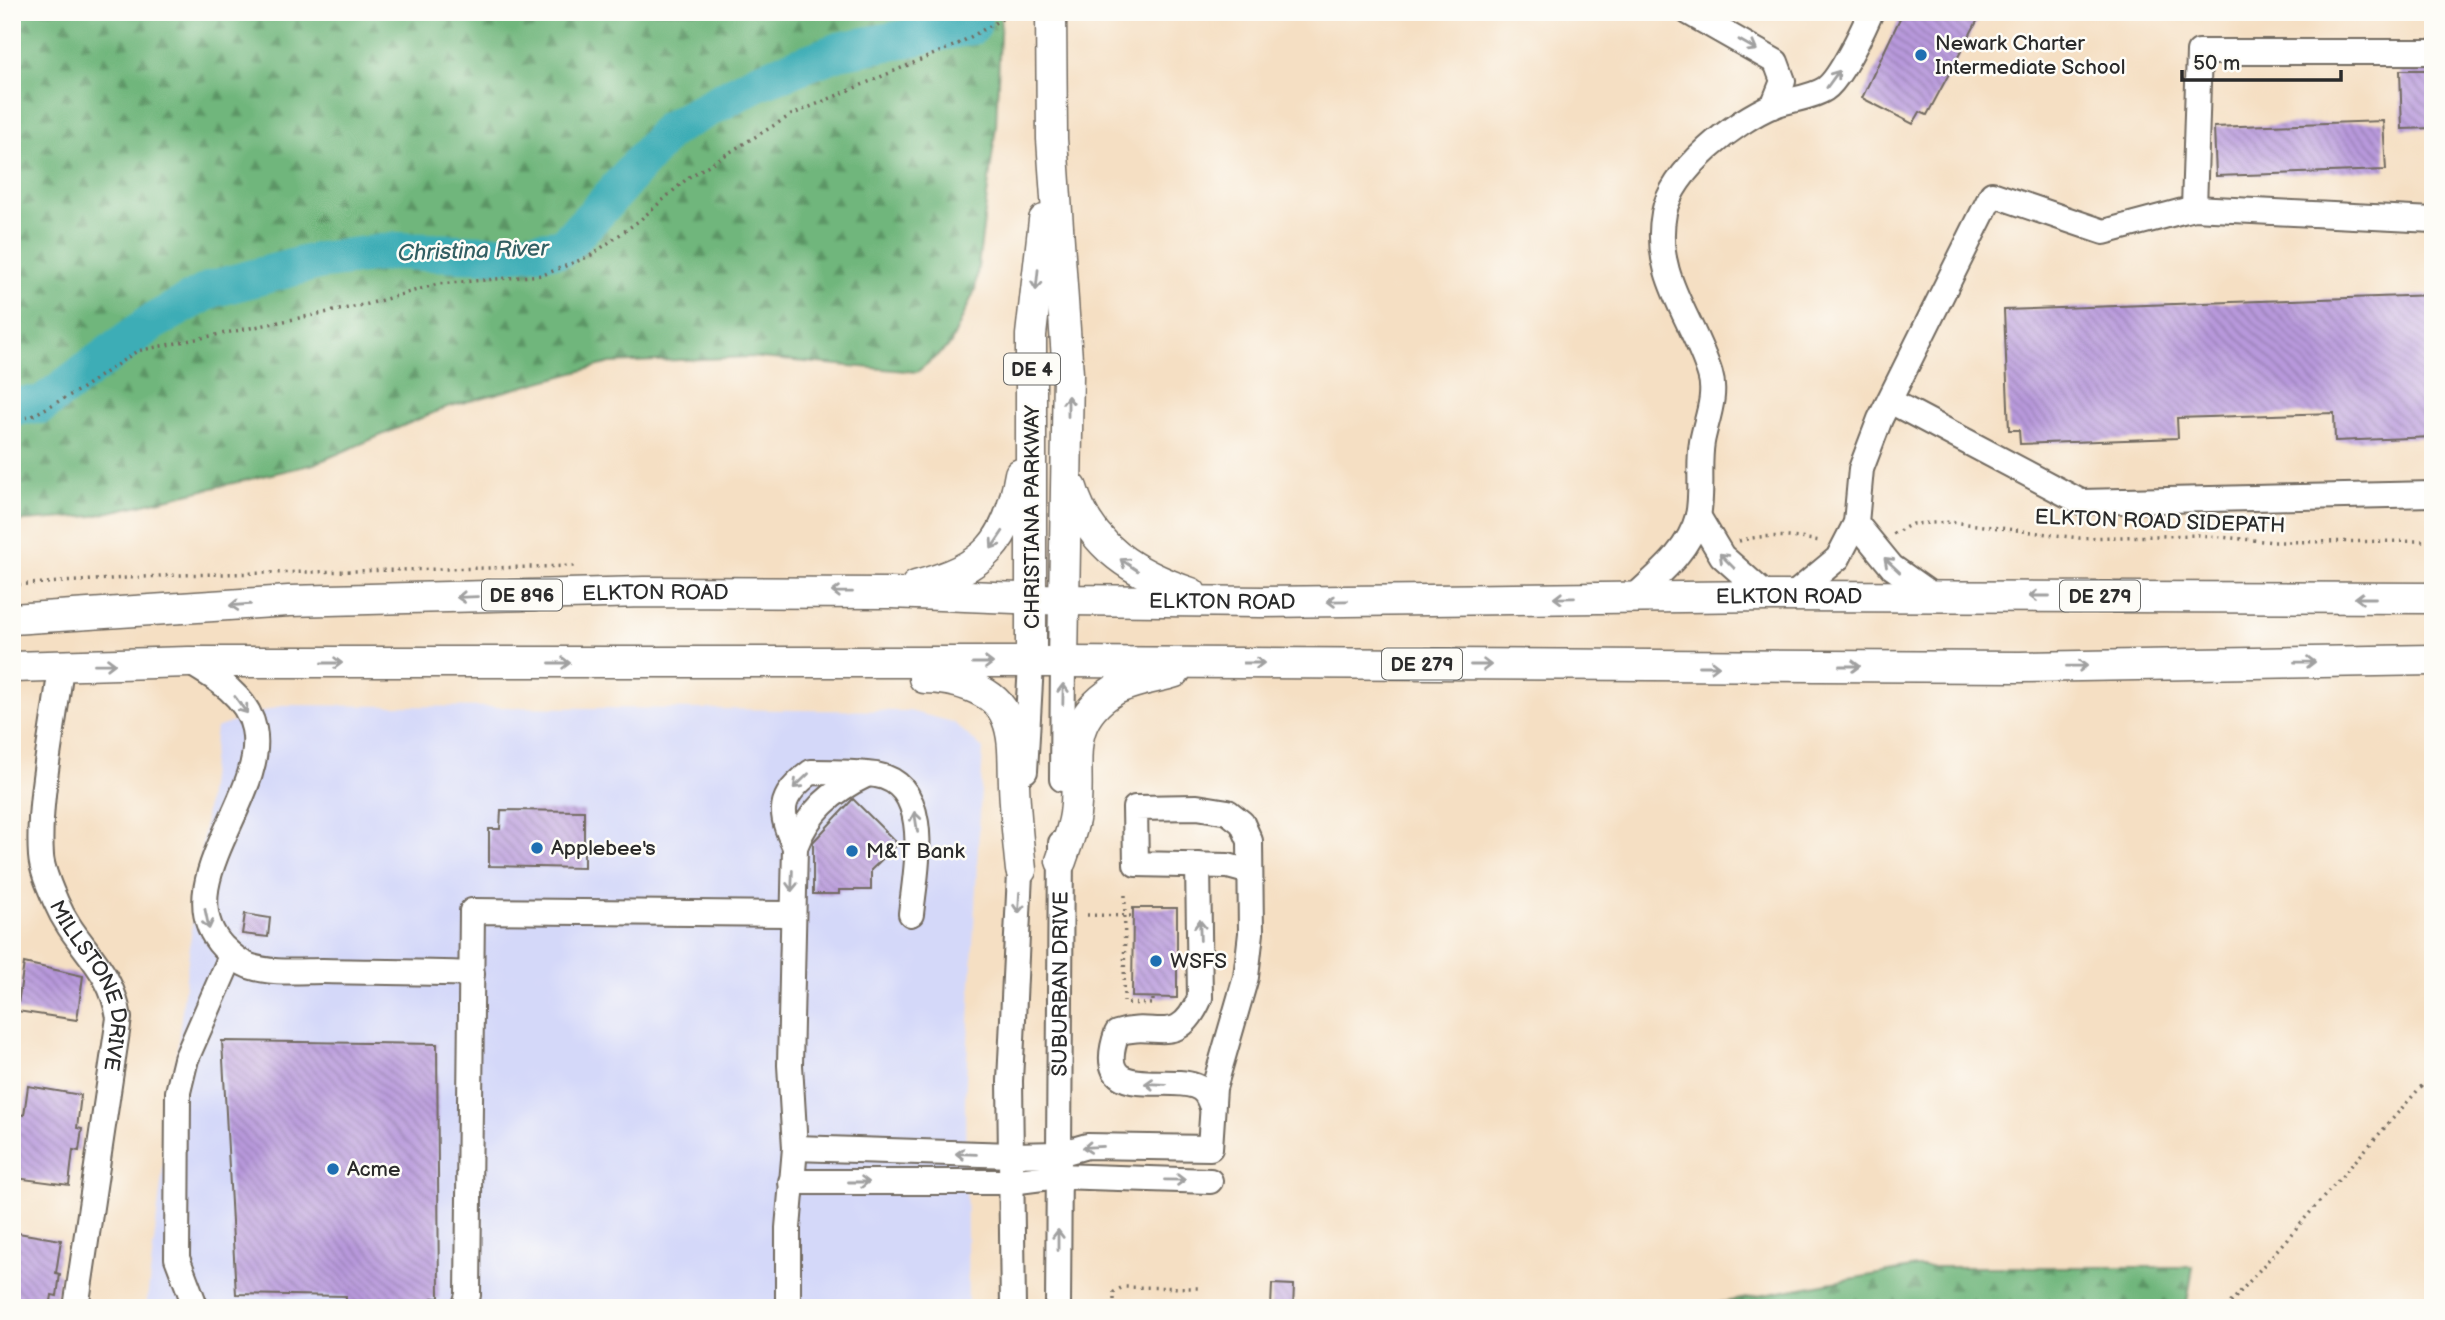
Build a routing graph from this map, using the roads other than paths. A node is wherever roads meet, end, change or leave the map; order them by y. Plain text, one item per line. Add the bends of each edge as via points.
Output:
1 (1688, 12) edge
2 (1871, 12) edge
3 (1052, 23) edge
4 (2433, 52) edge
5 (1773, 106) junction
6 (1052, 139) junction
7 (2194, 208) junction
8 (2433, 220) edge
9 (1889, 401) junction
10 (1032, 404) junction
11 (1068, 474) junction
12 (2433, 494) edge
13 (1698, 516) junction
14 (1856, 523) junction
15 (891, 593) junction
16 (1779, 597) junction
17 (1633, 598) junction
18 (1936, 598) junction
19 (2433, 598) edge
20 (1032, 599) junction
21 (1067, 600) junction
22 (1214, 601) junction
23 (12, 619) edge
24 (2433, 660) edge
25 (189, 662) junction
26 (1063, 662) junction
27 (741, 663) junction
28 (1203, 663) junction
29 (1031, 664) junction
30 (61, 665) junction
31 (12, 667) edge
32 (866, 775) junction
33 (795, 847) junction
34 (1061, 861) junction
35 (1198, 865) junction
36 (1021, 870) junction
37 (1250, 872) junction
38 (792, 914) junction
39 (911, 914) dead end
40 (231, 956) junction
41 (472, 974) junction
42 (1212, 1107) junction
43 (795, 1148) junction
44 (1012, 1155) junction
45 (1059, 1165) junction
46 (1210, 1181) dead end
47 (791, 1182) junction
48 (1011, 1182) junction
49 (76, 1308) edge
50 (196, 1308) edge
51 (464, 1308) edge
52 (788, 1308) edge
53 (1013, 1308) edge
54 (1058, 1308) edge

1 -> 5 street via 1776,62 1783,81
5 -> 2 street via 1826,89
3 - 6 main road, DE 4
4 - 7 street via 2199,52
5 - 13 street via 1721,134 1687,170 1664,211 1661,244 1673,296 1711,376
6 -> 10 main road, CHRISTIANA PARKWAY / DE 4 via 1031,335
11 -> 6 main road, CHRISTIANA PARKWAY / DE 4 via 1068,374
7 - 8 street
7 - 9 street via 2104,232 1992,194
9 - 12 street via 2081,502
9 - 14 street via 1861,469
10 -> 15 main road via 1012,510 996,544 968,568
10 - 20 main road, CHRISTIANA PARKWAY / DE 4
11 - 21 main road, CHRISTIANA PARKWAY / DE 4
22 -> 11 main road via 1147,577 1116,557 1085,519
16 -> 13 street via 1722,556
13 - 17 street via 1674,560
14 - 16 street via 1838,558
18 -> 14 street via 1892,567
15 - 20 main road, ELKTON ROAD / DE 896
15 -> 23 main road, ELKTON ROAD / DE 896 via 644,592 289,601
16 - 17 main road, ELKTON ROAD / DE 279
16 - 18 main road, ELKTON ROAD / DE 279
17 -> 22 main road, ELKTON ROAD / DE 279
19 -> 18 main road, ELKTON ROAD / DE 279
20 - 21 main road, ELKTON ROAD / DE 279
20 - 29 main road, CHRISTIANA PARKWAY / DE 4
21 - 22 main road, ELKTON ROAD / DE 279
21 - 26 main road, CHRISTIANA PARKWAY / DE 4
28 -> 24 main road, DE 279 via 2020,667
25 -> 27 main road
30 -> 25 main road
25 -> 40 street via 224,685 244,705 254,726 257,752 208,881 204,910 211,934
26 - 28 main road, DE 279
26 - 29 main road
34 -> 26 street, SUBURBAN DRIVE
27 -> 29 main road
27 - 36 main road via 781,679 943,678 986,695 1007,717 1012,740
28 - 34 main road via 1114,690 1091,710 1075,747 1075,814
29 - 36 street, SUBURBAN DRIVE
30 - 31 main road
30 - 49 street, MILLSTONE DRIVE via 41,859 66,922 104,972 119,1018
32 - 33 street via 824,802 803,825
32 -> 33 street via 811,772 796,783 782,819
39 -> 32 street via 917,819 905,793 891,781
33 -> 38 street
34 - 45 street, SUBURBAN DRIVE
35 - 37 street
35 - 37 street via 1136,863 1135,808 1197,807 1228,812 1242,823 1250,841
42 -> 35 street via 1206,1092 1194,1085 1136,1083 1122,1078 1114,1066 1117,1033 1181,1027 1200,998
36 -> 44 street, SUBURBAN DRIVE via 1010,1080
37 - 42 street via 1246,977
38 - 41 street via 472,911
38 - 43 street via 790,1065
40 - 41 street via 264,970
40 - 50 street via 186,1059 178,1092 177,1258
41 - 51 street via 468,1296
42 -> 45 street via 1210,1148 1087,1146
44 -> 43 street
43 - 47 street
44 - 45 street
44 - 48 street, SUBURBAN DRIVE
45 -> 46 street
45 - 48 street
54 -> 45 street, SUBURBAN DRIVE
47 -> 48 street
47 - 52 street
48 - 53 street, SUBURBAN DRIVE

